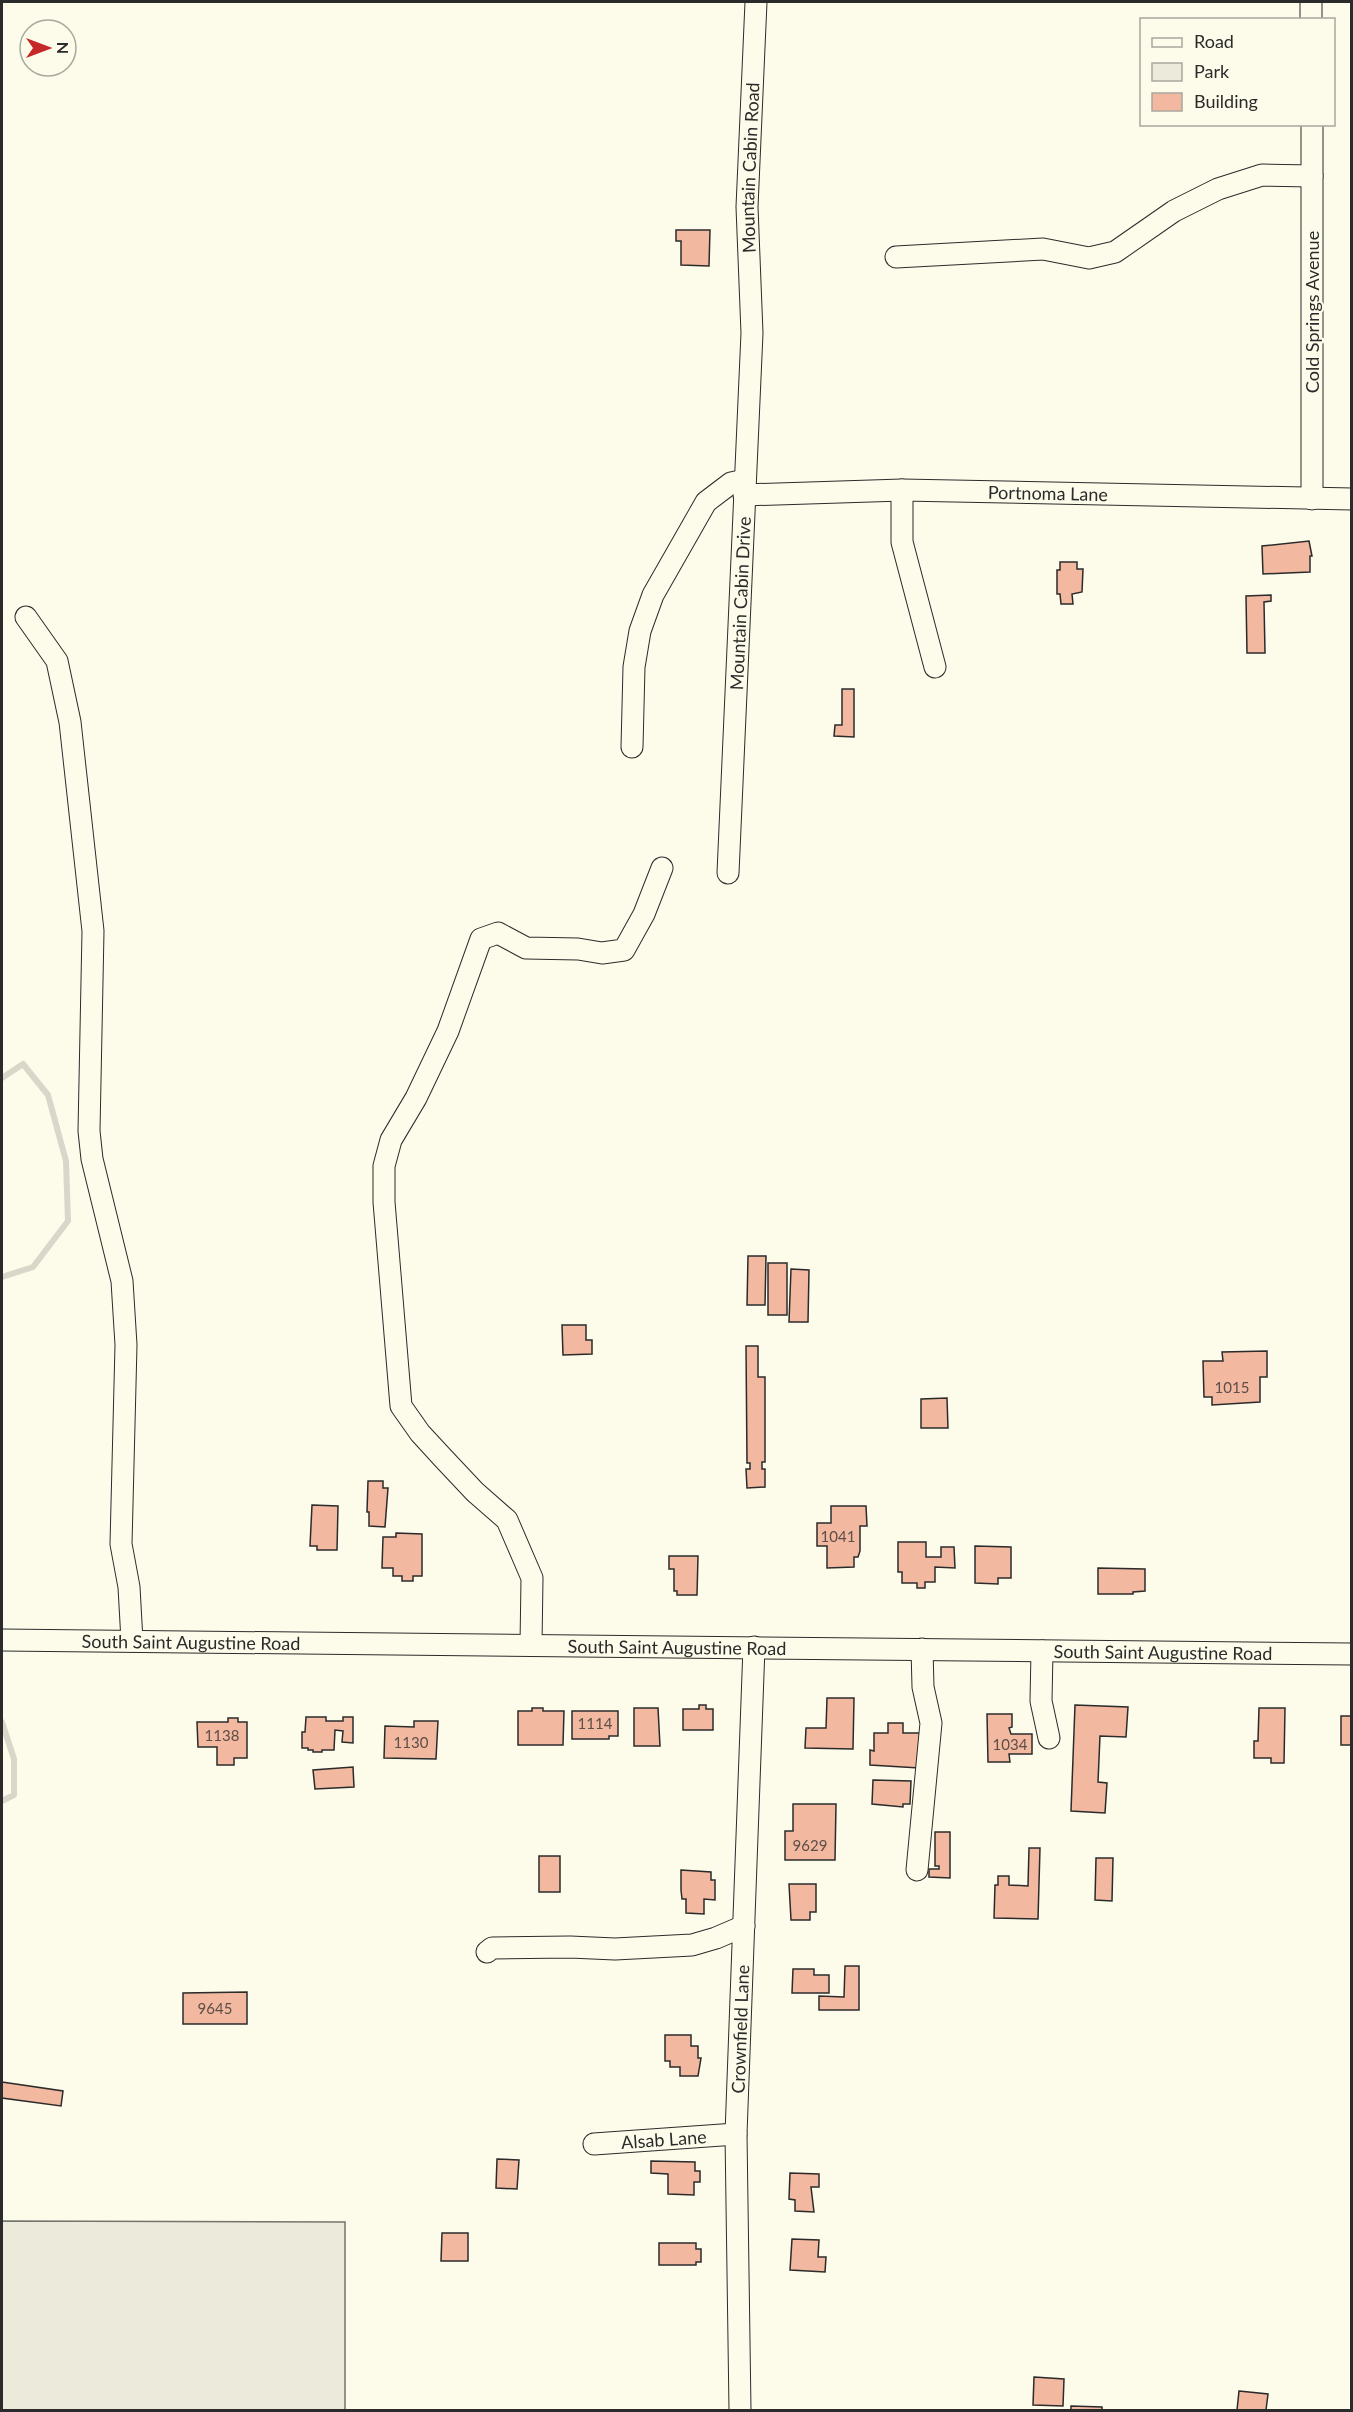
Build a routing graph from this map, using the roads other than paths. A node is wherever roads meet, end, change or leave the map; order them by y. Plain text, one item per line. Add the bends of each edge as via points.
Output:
1 (756, 2) edge
2 (1311, 2) edge
3 (1311, 18) edge
4 (1312, 126) edge
5 (1312, 176) junction
6 (896, 257) dead end
7 (752, 333) joint
8 (744, 487) junction
9 (902, 490) junction
10 (1312, 499) junction
11 (1352, 499) edge
12 (26, 617) dead end
13 (935, 667) dead end
14 (632, 747) dead end
15 (662, 868) dead end
16 (728, 873) dead end
17 (2, 1640) edge
18 (132, 1641) junction
19 (531, 1645) junction
20 (754, 1647) junction
21 (922, 1649) junction
22 (1042, 1651) junction
23 (1352, 1654) edge
24 (1048, 1737) dead end
25 (917, 1870) dead end
26 (744, 1926) junction
27 (487, 1952) dead end
28 (736, 2134) junction
29 (594, 2144) dead end
30 (740, 2410) edge

1 - 7 street, Mountain Cabin Road via 747,207
2 - 3 street
4 - 5 street, Cold Springs Avenue
5 - 6 street via 1262,175 1218,189 1174,211 1115,252 1089,258 1043,249
5 - 10 street, Cold Springs Avenue
7 - 8 street, Mountain Cabin Drive
8 - 9 street, Portnoma Lane
8 - 14 street via 731,483 706,502 653,595 640,631 634,667
8 - 16 street, Mountain Cabin Drive
9 - 10 street, Portnoma Lane
9 - 13 street via 902,542
10 - 11 street, Portnoma Lane
12 - 18 street via 57,661 68,712 93,931 89,1131 122,1281 126,1345 121,1544 129,1587
15 - 19 street via 644,914 624,950 602,953 526,948 498,933 480,939 448,1031 391,1140 384,1166 401,1406 443,1458 507,1520 532,1578
17 - 18 street, South Saint Augustine Road
18 - 19 street, South Saint Augustine Road
19 - 20 street, South Saint Augustine Road
20 - 21 street, South Saint Augustine Road
20 - 26 street, Crownfield Lane
21 - 22 street, South Saint Augustine Road
21 - 25 street via 923,1687 931,1723
22 - 23 street, South Saint Augustine Road
22 - 24 street via 1041,1701
26 - 27 street via 692,1945 492,1948
26 - 28 street, Crownfield Lane
28 - 29 street, Alsab Lane
28 - 30 street, Crownfield Lane

